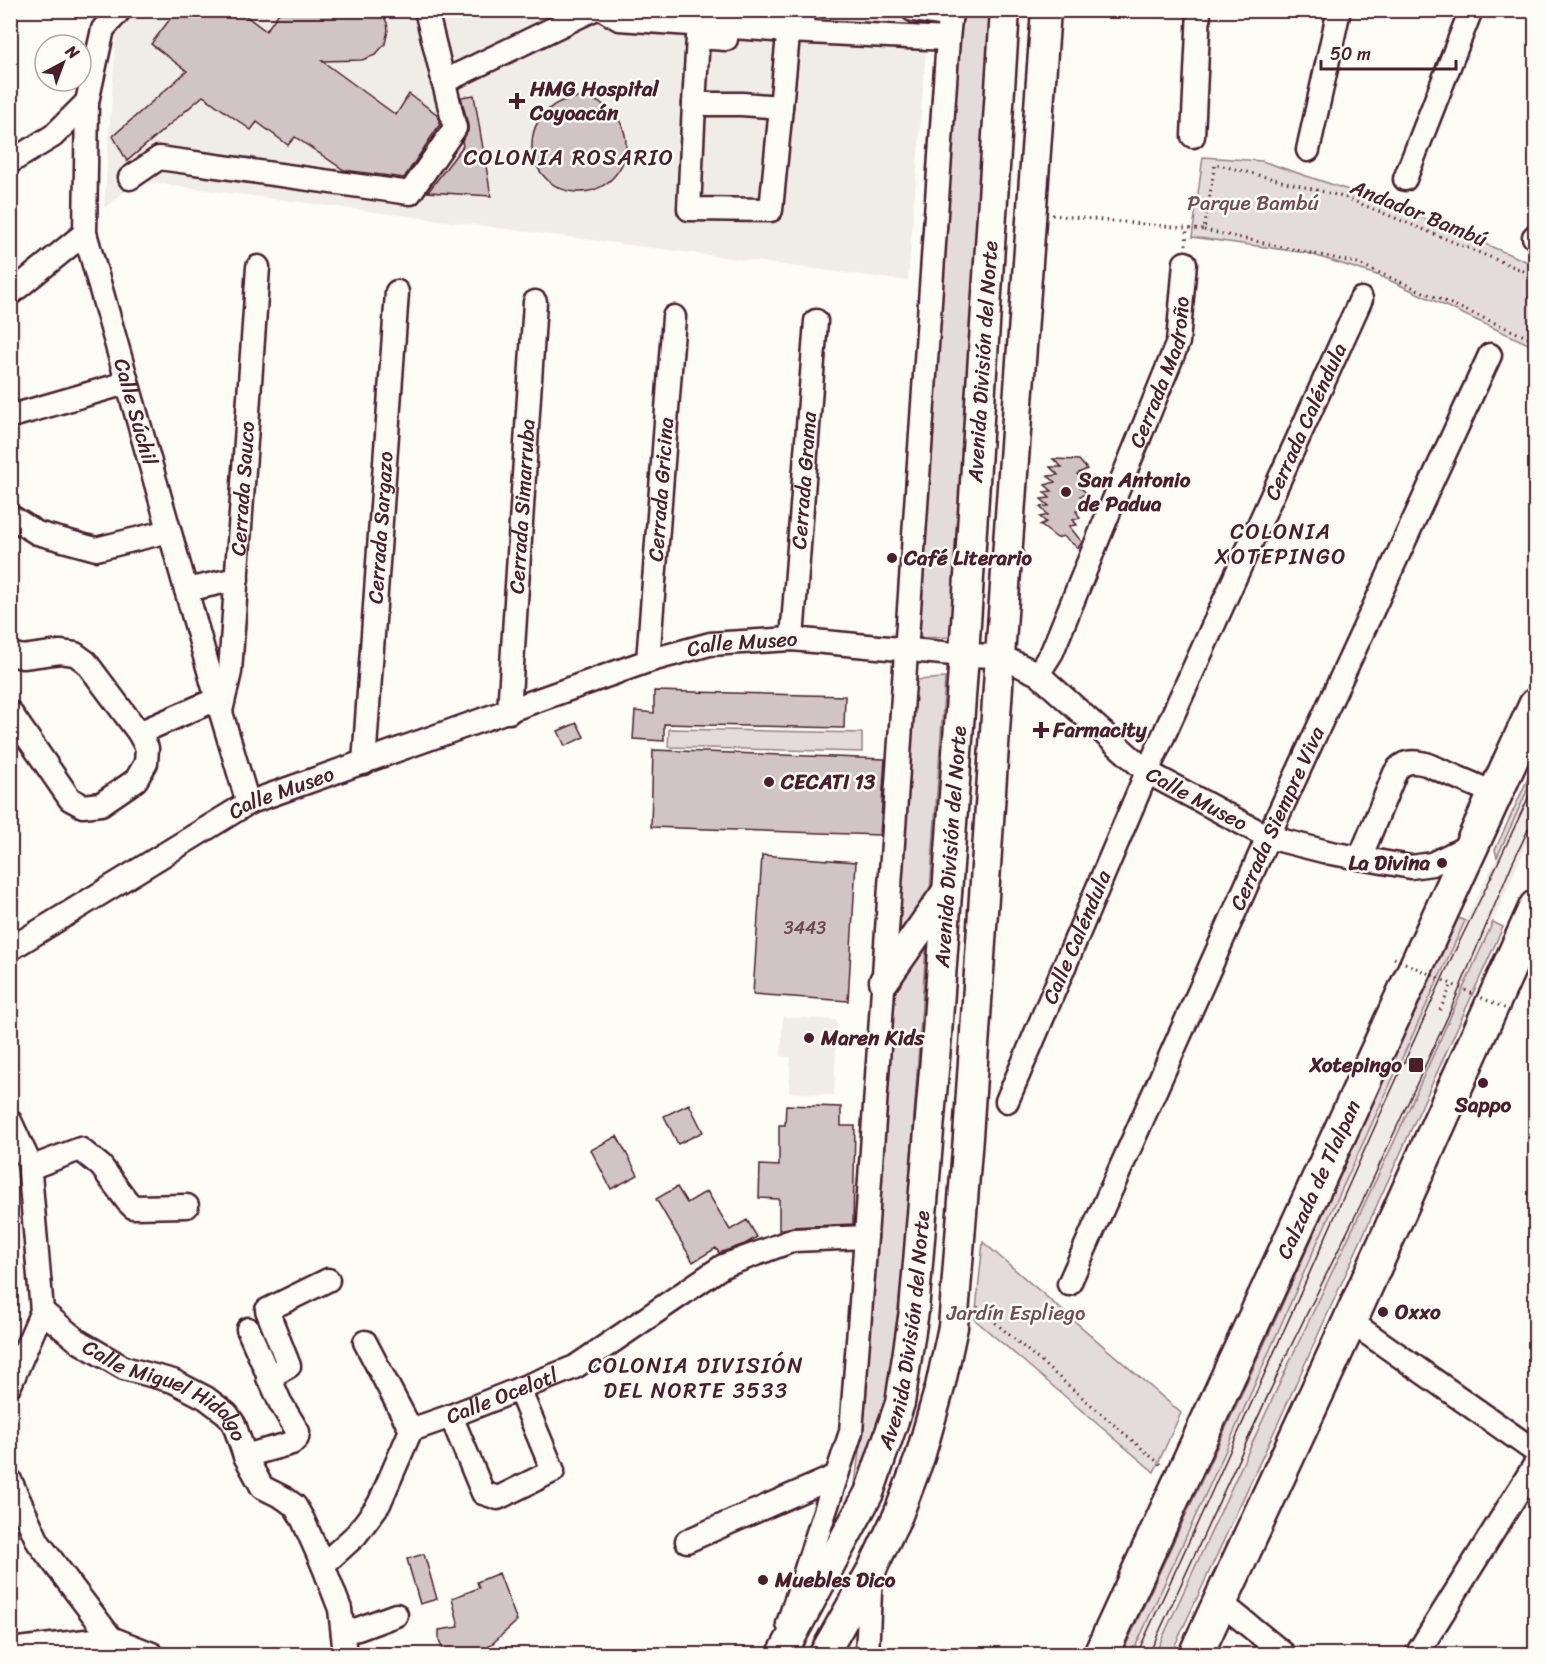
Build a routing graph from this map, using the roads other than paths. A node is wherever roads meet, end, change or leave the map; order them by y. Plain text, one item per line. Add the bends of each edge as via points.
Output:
1 (426, 10) edge
2 (592, 10) edge
3 (604, 10) edge
4 (743, 10) edge
5 (913, 10) edge
6 (1005, 10) edge
7 (1046, 10) edge
8 (1199, 10) edge
9 (1339, 10) edge
10 (1471, 10) edge
11 (117, 13) edge
12 (950, 23) edge
13 (789, 30) junction
14 (443, 82) junction
15 (87, 102) junction
16 (694, 104) junction
17 (781, 107) junction
18 (1193, 136) dead end
19 (1308, 150) dead end
20 (10, 162) edge
21 (130, 178) dead end
22 (1405, 178) dead end
23 (85, 233) junction
24 (1185, 263) dead end
25 (258, 267) dead end
26 (397, 292) dead end
27 (10, 294) edge
28 (1360, 299) dead end
29 (535, 302) dead end
30 (674, 317) dead end
31 (816, 321) dead end
32 (1490, 355) dead end
33 (126, 383) junction
34 (10, 413) edge
35 (10, 516) edge
36 (169, 531) junction
37 (237, 579) junction
38 (186, 590) junction
39 (792, 639) junction
40 (906, 650) junction
41 (10, 654) edge
42 (964, 655) junction
43 (1000, 656) junction
44 (648, 661) junction
45 (1038, 674) junction
46 (219, 705) junction
47 (1536, 705) edge
48 (10, 712) edge
49 (509, 712) junction
50 (139, 733) junction
51 (364, 762) junction
52 (1147, 772) junction
53 (1496, 794) junction
54 (248, 803) junction
55 (1268, 837) junction
56 (1473, 844) junction
57 (1360, 858) junction
58 (947, 891) junction
59 (1536, 907) edge
60 (10, 949) edge
61 (884, 981) junction
62 (1006, 1101) dead end
63 (10, 1121) edge
64 (30, 1168) junction
65 (186, 1206) dead end
66 (866, 1237) junction
67 (328, 1280) dead end
68 (1069, 1284) dead end
69 (42, 1311) junction
70 (1350, 1321) junction
71 (248, 1329) dead end
72 (365, 1342) dead end
73 (268, 1378) junction
74 (10, 1385) edge
75 (519, 1389) junction
76 (451, 1416) junction
77 (411, 1430) junction
78 (1536, 1452) edge
79 (244, 1456) junction
80 (1536, 1463) edge
81 (836, 1476) junction
82 (10, 1480) edge
83 (687, 1541) dead end
84 (323, 1565) junction
85 (871, 1571) junction
86 (1220, 1602) junction
87 (396, 1615) dead end
88 (111, 1638) junction
89 (344, 1643) edge
90 (10, 1650) edge
91 (152, 1654) edge
92 (780, 1654) edge
93 (824, 1654) edge
94 (867, 1654) edge
95 (1101, 1654) edge
96 (1196, 1654) edge
97 (1284, 1654) edge
98 (1417, 1654) edge

1 - 14 street
2 - 14 street
3 - 13 street via 619,19
4 - 13 street
5 - 12 street
6 - 42 main road, Avenida División del Norte
7 - 43 main road, Avenida División del Norte
8 - 18 street
9 - 19 street
10 - 22 street
11 - 15 street, Calle Súchil via 103,29
12 - 13 street
12 - 40 street, Avenida División del Norte
13 - 16 street via 698,37
13 - 17 street
14 - 21 street via 455,128 410,193 159,158
15 - 20 street via 53,136
15 - 23 street, Calle Súchil
16 - 17 street
16 - 17 street via 689,209 771,210
23 - 27 street
23 - 33 street, Calle Súchil
24 - 45 street, Cerrada Madroño via 1178,342 1052,652
25 - 37 street, Cerrada Sauco
26 - 51 street, Cerrada Sargazo
28 - 52 street, Cerrada Caléndula
29 - 49 street, Cerrada Simarruba
30 - 44 street, Cerrada Gricina
31 - 39 street, Cerrada Grama
32 - 55 street, Cerrada Siempre Viva
33 - 34 street via 12,416
33 - 36 street, Calle Súchil
35 - 36 street via 37,533 96,549
36 - 38 street, Calle Súchil
37 - 38 street
37 - 46 street, Cerrada Sauco via 230,672
38 - 46 street, Calle Súchil
39 - 40 street, Calle Museo
39 - 44 street, Calle Museo via 710,644
40 - 42 street, Calle Museo
40 - 61 street, Avenida División del Norte
41 - 50 street via 75,654 86,662
42 - 43 street, Calle Museo
42 - 58 main road, Avenida División del Norte
43 - 45 street, Calle Museo
43 - 85 main road, Avenida División del Norte via 953,1327 920,1457
44 - 49 street, Calle Museo
45 - 52 street, Calle Museo
46 - 50 street
46 - 54 street, Calle Súchil
47 - 53 highway, Calzada de Tlalpan
48 - 50 street via 70,800 82,806 101,804 136,780 146,763 147,748
49 - 51 street, Calle Museo
51 - 54 street, Calle Museo
52 - 55 street, Calle Museo
52 - 62 street, Calle Caléndula
53 - 56 highway, Calzada de Tlalpan
53 - 57 street via 1426,764 1405,763 1397,768
54 - 60 street, Calle Museo
55 - 57 street, Calle Museo
55 - 68 street, Cerrada Siempre Viva
56 - 57 street, Calle Museo via 1422,866
56 - 95 highway, Calzada de Tlalpan
58 - 61 main road
58 - 92 main road, Avenida División del Norte via 914,1311 900,1403 869,1493
59 - 70 highway
61 - 66 street, Avenida División del Norte
63 - 64 street
64 - 65 street via 80,1149 101,1166 133,1207
64 - 69 street
66 - 75 street, Calle Ocelotl via 794,1240 723,1266 575,1367
66 - 81 street, Avenida División del Norte via 850,1432
67 - 73 street via 267,1310 289,1366
69 - 74 street
69 - 79 street, Calle Miguel Hidalgo via 78,1341 124,1368 173,1382 206,1398 234,1424
70 - 78 street
70 - 86 highway
71 - 73 street
72 - 77 street
73 - 79 street via 298,1432 297,1438 292,1443
75 - 76 street, Calle Ocelotl
75 - 76 street via 554,1471 498,1498 483,1493
76 - 77 street, Calle Ocelotl
77 - 84 street via 379,1504 356,1535
79 - 84 street, Calle Miguel Hidalgo via 262,1487 295,1506
80 - 98 street
81 - 83 street
81 - 92 street, Avenida División del Norte
82 - 88 street via 38,1542
84 - 89 street, Calle Miguel Hidalgo via 340,1609
85 - 93 main road, Avenida División del Norte
85 - 94 street
86 - 96 highway
86 - 97 street
87 - 89 street via 358,1629
88 - 90 street
88 - 91 street

